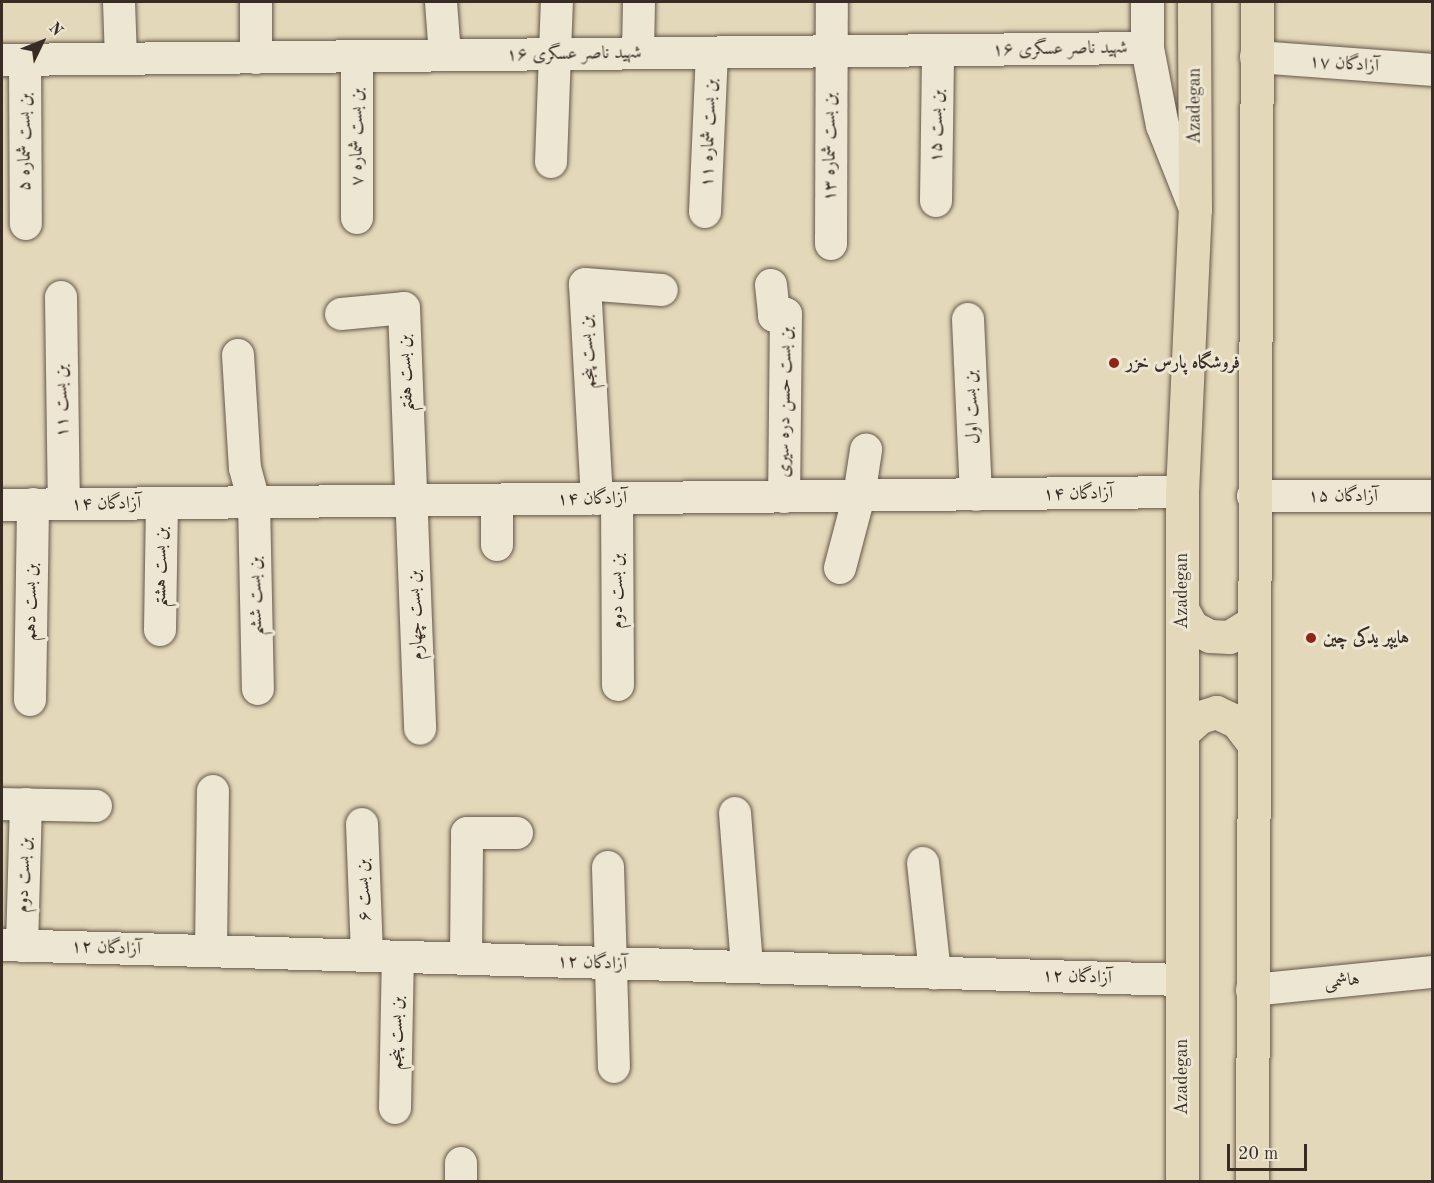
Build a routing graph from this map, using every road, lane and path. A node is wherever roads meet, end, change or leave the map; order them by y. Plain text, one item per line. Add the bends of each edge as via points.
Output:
1 (119, 2) edge
2 (256, 2) edge
3 (441, 2) edge
4 (557, 2) edge
5 (639, 2) edge
6 (832, 2) edge
7 (1147, 2) edge
8 (1194, 2) edge
9 (1257, 2) edge
10 (1147, 48) junction
11 (938, 50) junction
12 (830, 51) junction
13 (638, 53) junction
14 (712, 53) junction
15 (553, 54) junction
16 (357, 56) junction
17 (444, 56) junction
18 (1256, 57) junction
19 (256, 58) junction
20 (121, 59) junction
21 (13, 60) edge
22 (1432, 70) edge
23 (551, 162) dead end
24 (936, 201) dead end
25 (1195, 209) junction
26 (705, 212) dead end
27 (357, 218) dead end
28 (26, 224) dead end
29 (831, 244) dead end
30 (771, 285) dead end
31 (662, 290) dead end
32 (60, 297) dead end
33 (341, 314) dead end
34 (968, 319) dead end
35 (238, 355) dead end
36 (866, 450) dead end
37 (1182, 492) junction
38 (976, 495) junction
39 (860, 496) junction
40 (1253, 496) junction
41 (1432, 496) edge
42 (784, 497) junction
43 (607, 498) junction
44 (411, 500) junction
45 (497, 500) junction
46 (254, 502) junction
47 (162, 503) junction
48 (33, 504) junction
49 (64, 504) junction
50 (2, 505) edge
51 (497, 545) dead end
52 (840, 568) dead end
53 (1182, 609) junction
54 (1253, 622) junction
55 (160, 630) dead end
56 (618, 685) dead end
57 (258, 689) dead end
58 (30, 699) dead end
59 (420, 729) dead end
60 (1182, 734) junction
61 (1253, 743) junction
62 (213, 791) dead end
63 (14, 804) edge
64 (96, 806) dead end
65 (735, 813) dead end
66 (362, 824) dead end
67 (517, 833) dead end
68 (923, 863) dead end
69 (608, 867) dead end
70 (12, 946) edge
71 (211, 951) junction
72 (367, 956) junction
73 (398, 957) junction
74 (465, 959) junction
75 (609, 963) junction
76 (747, 968) junction
77 (1432, 972) edge
78 (935, 973) junction
79 (1182, 980) junction
80 (1252, 990) junction
81 (614, 1067) dead end
82 (395, 1108) dead end
83 (1182, 1182) edge
84 (1252, 1182) edge

1 - 20 street
2 - 19 street
3 - 17 street
4 - 15 street
5 - 13 street
6 - 12 street, بن بست شماره ۱۳
7 - 10 main road
8 - 25 main road, Azadegan
9 - 18 main road
10 - 11 street, ۱۶ شهید ناصر عسگری
10 - 25 main road via 1162,125
11 - 12 street, ۱۶ شهید ناصر عسگری
11 - 24 street, بن بست ۱۵
12 - 14 street, ۱۶ شهید ناصر عسگری
12 - 29 street, بن بست شماره ۱۳
13 - 14 street, ۱۶ شهید ناصر عسگری
13 - 15 street, ۱۶ شهید ناصر عسگری
14 - 26 street, بن بست شماره ۱۱
15 - 17 street, ۱۶ شهید ناصر عسگری
15 - 23 street
16 - 17 street, ۱۶ شهید ناصر عسگری
16 - 19 street, ۱۶ شهید ناصر عسگری
16 - 27 street, بن بست شماره ۷
18 - 22 street, ۱۷ آزادگان
18 - 40 main road
19 - 20 street, ۱۶ شهید ناصر عسگری
20 - 21 street, ۱۶ شهید ناصر عسگری
21 - 28 street, بن بست شماره ۵
25 - 37 main road, Azadegan
30 - 42 street, بن بست حسن دره سیری via 774,316 786,314
31 - 43 street, بن بست پنجم via 585,284
32 - 49 street, بن بست ۱۱
33 - 44 street, بن بست هفتم via 404,308
34 - 38 street, بن بست اول
35 - 46 street, بن بست ششم via 244,468
36 - 39 street
37 - 38 street, ۱۴ آزادگان
37 - 53 main road, Azadegan
38 - 39 street, ۱۴ آزادگان
39 - 42 street, ۱۴ آزادگان
39 - 52 street
40 - 41 street, ۱۵ آزادگان
40 - 54 main road
42 - 43 street, ۱۴ آزادگان
43 - 45 street, ۱۴ آزادگان
43 - 56 street, بن بست دوم
44 - 45 street, ۱۴ آزادگان
44 - 46 street, ۱۴ آزادگان
44 - 59 street, بن بست چهارم
45 - 51 street
46 - 47 street, ۱۴ آزادگان
46 - 57 street, بن بست ششم
47 - 49 street, ۱۴ آزادگان
47 - 55 street, بن بست هشتم
48 - 49 street, ۱۴ آزادگان
48 - 50 street, ۱۴ آزادگان
48 - 58 street, بن بست دهم
53 - 54 main road via 1192,627 1210,636 1229,637
53 - 60 main road, Azadegan
54 - 61 main road
60 - 61 main road via 1200,717 1216,712 1237,722
60 - 79 main road, Azadegan
61 - 80 main road
62 - 71 street
63 - 64 street, بن بست دوم
63 - 70 street, بن بست دوم
65 - 76 street
66 - 72 street, بن بست ۶
67 - 74 street via 459,834
68 - 78 street
69 - 75 street
70 - 71 street, ۱۲ آزادگان
71 - 72 street, ۱۲ آزادگان
72 - 73 street, ۱۲ آزادگان
73 - 74 street, ۱۲ آزادگان
73 - 82 street, بن بست پنجم
74 - 75 street, ۱۲ آزادگان
75 - 76 street, ۱۲ آزادگان
75 - 81 street
76 - 78 street, ۱۲ آزادگان
77 - 80 street, هاشمی
78 - 79 street, ۱۲ آزادگان
79 - 83 main road, Azadegan
80 - 84 main road

